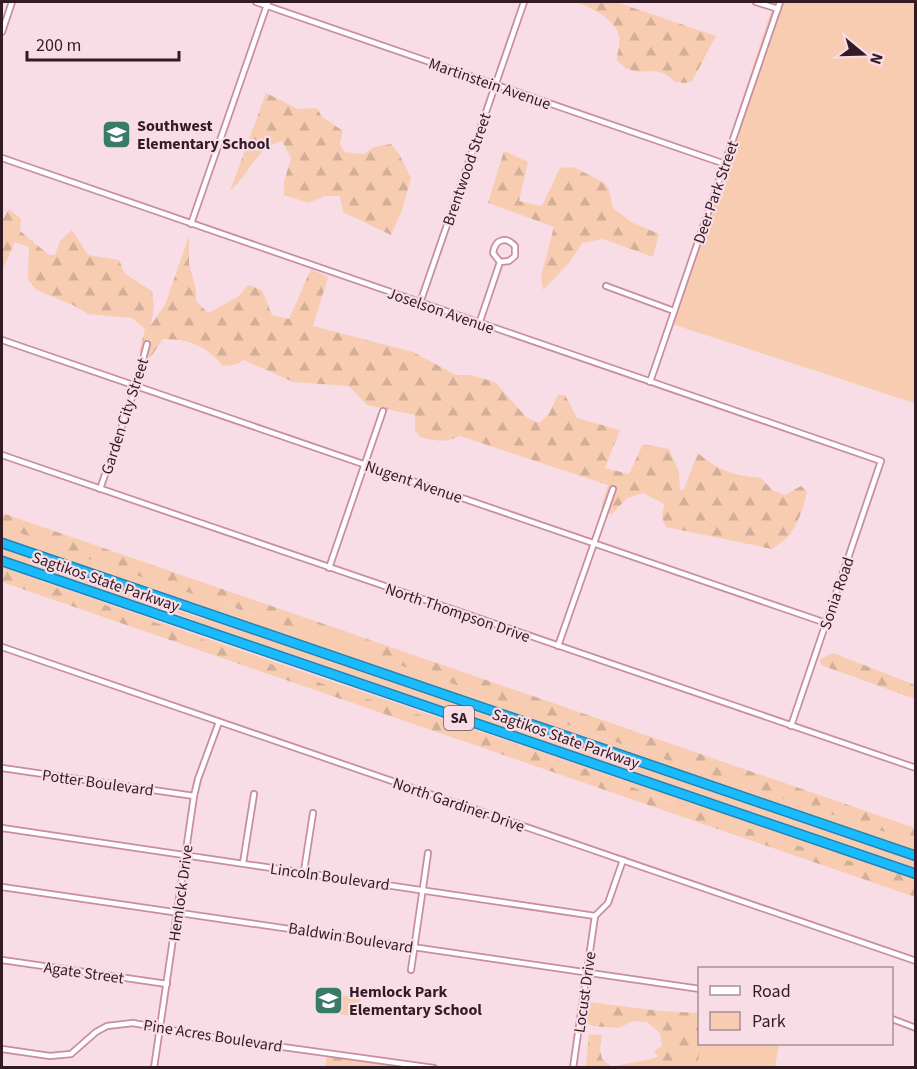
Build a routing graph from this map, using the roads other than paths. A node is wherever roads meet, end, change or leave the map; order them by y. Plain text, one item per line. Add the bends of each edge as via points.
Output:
1 (12, 2) edge
2 (256, 2) edge
3 (524, 2) edge
4 (756, 2) edge
5 (780, 2) edge
6 (267, 3) edge
7 (778, 9) junction
8 (2, 32) edge
9 (495, 85) junction
10 (2, 158) edge
11 (725, 164) junction
12 (191, 224) junction
13 (500, 262) junction
14 (606, 286) dead end
15 (420, 303) junction
16 (674, 311) junction
17 (479, 324) junction
18 (2, 340) edge
19 (147, 344) dead end
20 (650, 382) junction
21 (136, 386) junction
22 (383, 411) dead end
23 (2, 455) edge
24 (881, 461) joint
25 (365, 465) junction
26 (100, 489) junction
27 (613, 489) dead end
28 (2, 543) edge
29 (594, 543) junction
30 (2, 561) edge
31 (329, 568) junction
32 (826, 623) junction
33 (558, 646) junction
34 (2, 647) edge
35 (219, 722) junction
36 (791, 726) junction
37 (2, 768) edge
38 (915, 768) edge
39 (254, 794) dead end
40 (194, 796) junction
41 (313, 813) dead end
42 (2, 828) edge
43 (428, 853) dead end
44 (186, 855) junction
45 (915, 856) edge
46 (623, 860) junction
47 (243, 863) junction
48 (304, 871) junction
49 (915, 874) edge
50 (2, 886) edge
51 (423, 889) junction
52 (177, 911) junction
53 (595, 915) junction
54 (414, 947) junction
55 (2, 960) edge
56 (915, 961) edge
57 (411, 970) dead end
58 (587, 973) junction
59 (167, 984) junction
60 (698, 989) edge
61 (893, 1020) edge
62 (160, 1028) junction
63 (915, 1028) edge
64 (2, 1049) edge
65 (154, 1068) edge
66 (434, 1068) edge
67 (573, 1068) edge

1 - 8 street
2 - 6 street, Martinstein Avenue
3 - 9 street, Brentwood Street
4 - 7 street
5 - 7 street, Deer Park Street
6 - 9 street, Martinstein Avenue
6 - 12 street
7 - 11 street, Deer Park Street
9 - 11 street, Martinstein Avenue
9 - 15 street, Brentwood Street
10 - 12 street, Joselson Avenue
11 - 16 street, Deer Park Street
12 - 15 street, Joselson Avenue
13 - 13 street via 515,256 515,246 509,240 495,244 493,253
13 - 17 street
14 - 16 street
15 - 17 street, Joselson Avenue
16 - 20 street, Deer Park Street
17 - 20 street, Joselson Avenue
18 - 21 street, Nugent Avenue
19 - 21 street, Garden City Street
20 - 24 street, Joselson Avenue
21 - 25 street, Nugent Avenue
21 - 26 street, Garden City Street
22 - 25 street
23 - 26 street, North Thompson Drive
24 - 32 street, Sonia Road
25 - 29 street, Nugent Avenue
25 - 31 street
26 - 31 street, North Thompson Drive
27 - 29 street
28 - 45 highway, Sagtikos State Parkway / SA
29 - 32 street, Nugent Avenue
29 - 33 street
30 - 49 highway, Sagtikos State Parkway / SA
31 - 33 street, North Thompson Drive
32 - 36 street, Sonia Road
33 - 36 street, North Thompson Drive
34 - 35 street, North Gardiner Drive
35 - 40 street, Hemlock Drive
35 - 46 street, North Gardiner Drive
36 - 38 street, North Thompson Drive
37 - 40 street, Potter Boulevard
39 - 47 street
40 - 44 street, Hemlock Drive
41 - 48 street
42 - 44 street, Lincoln Boulevard
43 - 51 street
44 - 47 street, Lincoln Boulevard
44 - 52 street, Hemlock Drive
46 - 53 street via 608,903
46 - 56 street, North Gardiner Drive
47 - 48 street, Lincoln Boulevard
48 - 51 street, Lincoln Boulevard
50 - 52 street, Baldwin Boulevard
51 - 53 street, Lincoln Boulevard
51 - 54 street
52 - 54 street, Baldwin Boulevard
52 - 59 street, Hemlock Drive
53 - 58 street, Locust Drive
54 - 57 street
54 - 58 street, Baldwin Boulevard
55 - 59 street, Agate Street
58 - 60 street, Baldwin Boulevard
58 - 67 street, Locust Drive
59 - 62 street, Hemlock Drive
61 - 63 street
62 - 64 street, Pine Acres Boulevard via 133,1023 107,1026 71,1054 61,1056
62 - 65 street, Hemlock Drive
62 - 66 street, Pine Acres Boulevard

